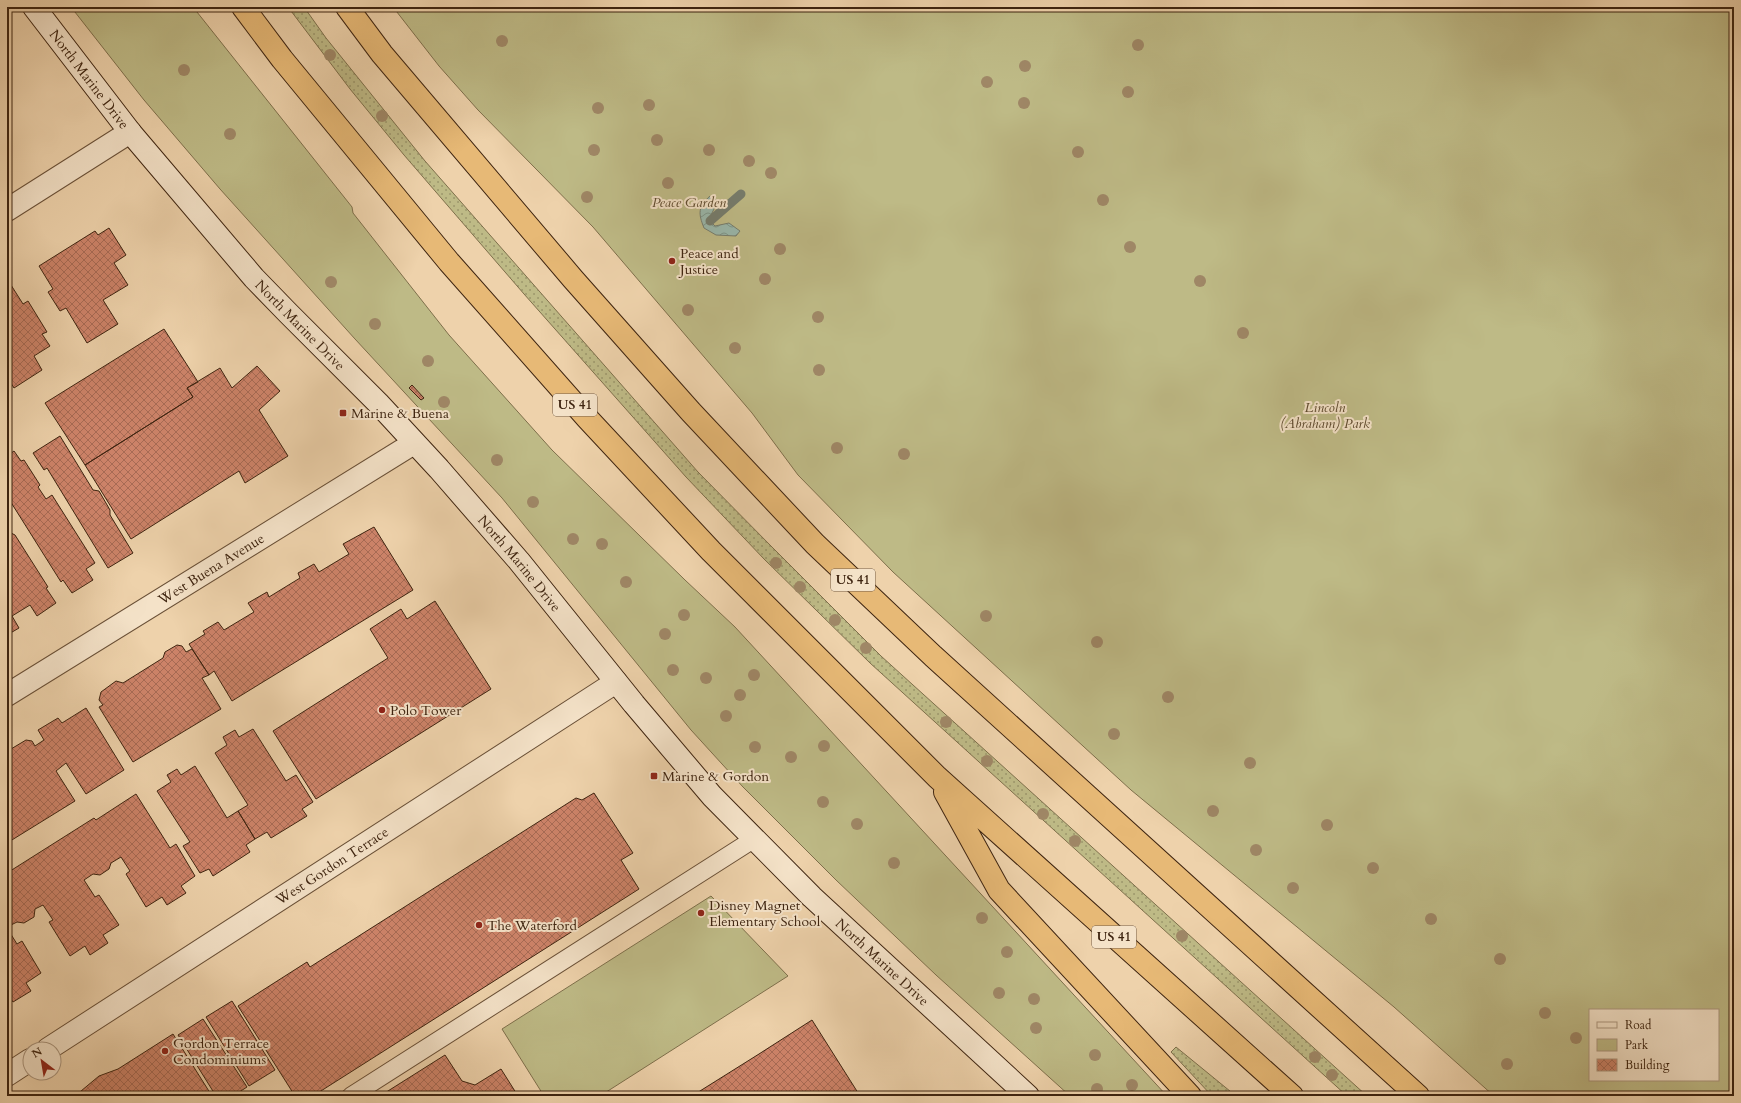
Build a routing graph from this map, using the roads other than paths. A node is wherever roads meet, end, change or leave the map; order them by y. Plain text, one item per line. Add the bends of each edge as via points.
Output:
1 (34, 7) edge
2 (243, 7) edge
3 (347, 7) edge
4 (130, 132) junction
5 (7, 210) edge
6 (414, 443) junction
7 (616, 682) junction
8 (7, 694) edge
9 (937, 777) junction
10 (754, 839) junction
11 (60, 1041) edge
12 (22, 1065) edge
13 (7, 1075) edge
14 (351, 1096) edge
15 (1028, 1096) edge
16 (1190, 1096) edge
17 (1292, 1096) edge
18 (1418, 1096) edge

1 - 4 street, North Marine Drive
2 - 9 highway, US 41 via 282,59 449,262 592,424 711,551
3 - 18 highway, US 41 via 382,54 573,279 691,412 816,544 933,656
4 - 5 street
4 - 6 street, North Marine Drive via 259,283
6 - 7 street, North Marine Drive via 519,561
6 - 8 street, West Buena Avenue
7 - 10 street, North Marine Drive via 712,796
7 - 11 street, West Gordon Terrace
9 - 16 highway via 999,890
9 - 17 highway, US 41
10 - 14 lane
10 - 15 street, North Marine Drive via 812,897
12 - 13 street

